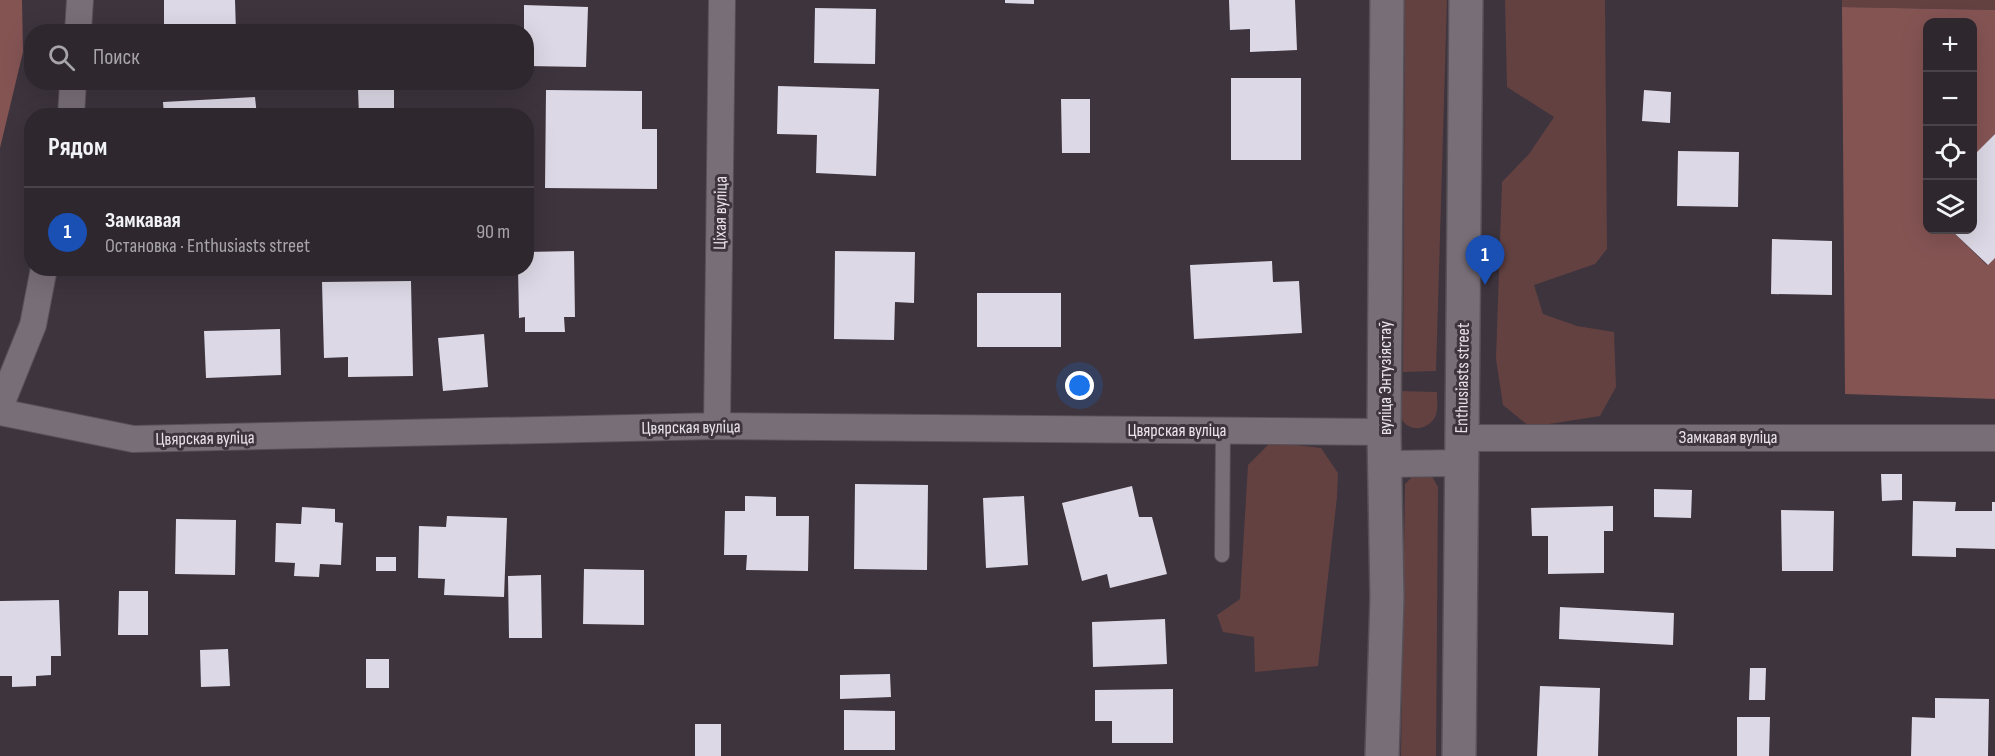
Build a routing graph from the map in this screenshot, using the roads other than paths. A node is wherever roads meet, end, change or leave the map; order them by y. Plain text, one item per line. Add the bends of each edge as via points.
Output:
1 (80, 0) edge
2 (722, 0) edge
3 (1387, 0) edge
4 (1466, 0) edge
5 (78, 24) edge
6 (73, 90) edge
7 (72, 108) edge
8 (42, 276) edge
9 (0, 407) edge
10 (0, 412) edge
11 (717, 426) junction
12 (1223, 430) junction
13 (1384, 432) junction
14 (1995, 438) edge
15 (1461, 450) junction
16 (1385, 464) junction
17 (1222, 555) dead end
18 (1382, 756) edge
19 (1459, 756) edge

1 - 5 street
2 - 11 street, Ціхая вуліца
3 - 13 street, вуліца Энтузіястаў
4 - 15 street, Enthusiasts street
6 - 7 street
8 - 9 street via 33,325
10 - 11 street, Цвярская вуліца via 133,439
11 - 12 street, Цвярская вуліца
12 - 13 street, Цвярская вуліца
12 - 17 lane
13 - 16 street, вуліца Энтузіястаў
14 - 15 street, Замкавая вуліца
15 - 16 street, Замкавая вуліца
15 - 19 street, Enthusiasts street
16 - 18 street, вуліца Энтузіястаў via 1387,598

